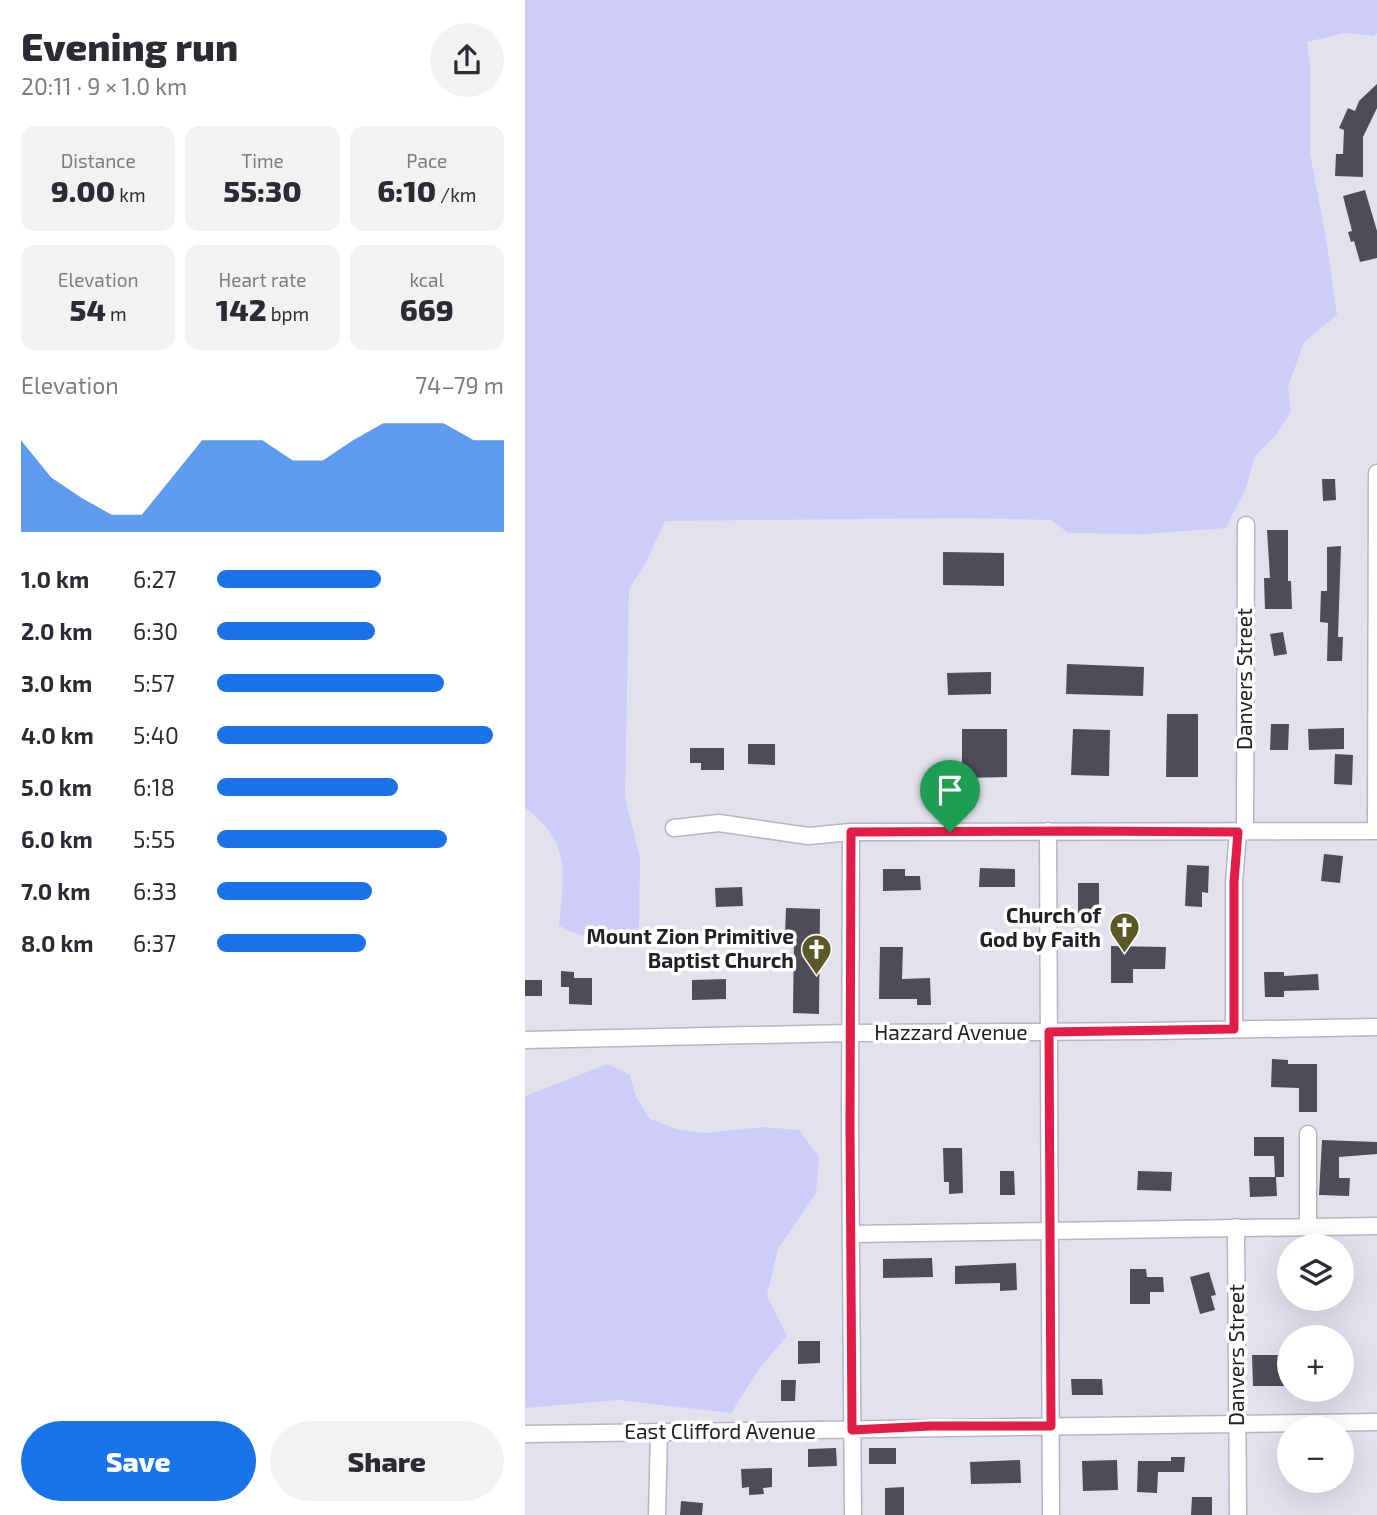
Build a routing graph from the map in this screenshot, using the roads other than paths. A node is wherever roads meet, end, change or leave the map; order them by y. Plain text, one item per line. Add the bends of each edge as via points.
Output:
1 (1377, 473) edge
2 (1246, 525) dead end
3 (674, 828) dead end
4 (1048, 831) junction
5 (1377, 831) edge
6 (851, 832) junction
7 (1241, 832) junction
8 (1377, 1027) edge
9 (1234, 1029) junction
10 (1049, 1032) junction
11 (850, 1033) junction
12 (525, 1040) edge
13 (1308, 1133) dead end
14 (1308, 1226) junction
15 (1377, 1226) edge
16 (1237, 1227) junction
17 (1050, 1231) junction
18 (851, 1234) junction
19 (1377, 1422) edge
20 (1237, 1425) junction
21 (1051, 1426) junction
22 (852, 1430) junction
23 (659, 1432) junction
24 (525, 1434) edge
25 (657, 1515) edge
26 (853, 1515) edge
27 (1051, 1515) edge
28 (1238, 1515) edge

1 - 5 street
2 - 7 street, Danvers Street
3 - 6 street via 719,823 808,836
4 - 6 street
4 - 7 street
4 - 10 street
5 - 7 street
6 - 11 street
7 - 9 street, Danvers Street via 1234,882
8 - 9 street, Hazzard Avenue
9 - 10 street, Hazzard Avenue
10 - 11 street, Hazzard Avenue
10 - 17 street
11 - 12 street, Hazzard Avenue
11 - 18 street
13 - 14 street
14 - 15 street
14 - 16 street
16 - 17 street
16 - 20 street, Danvers Street
17 - 18 street
17 - 21 street
18 - 22 street
19 - 20 street, East Clifford Avenue
20 - 21 street, East Clifford Avenue
20 - 28 street, Danvers Street
21 - 22 street, East Clifford Avenue
21 - 27 street
22 - 23 street, East Clifford Avenue
22 - 26 street
23 - 24 street, East Clifford Avenue
23 - 25 street

